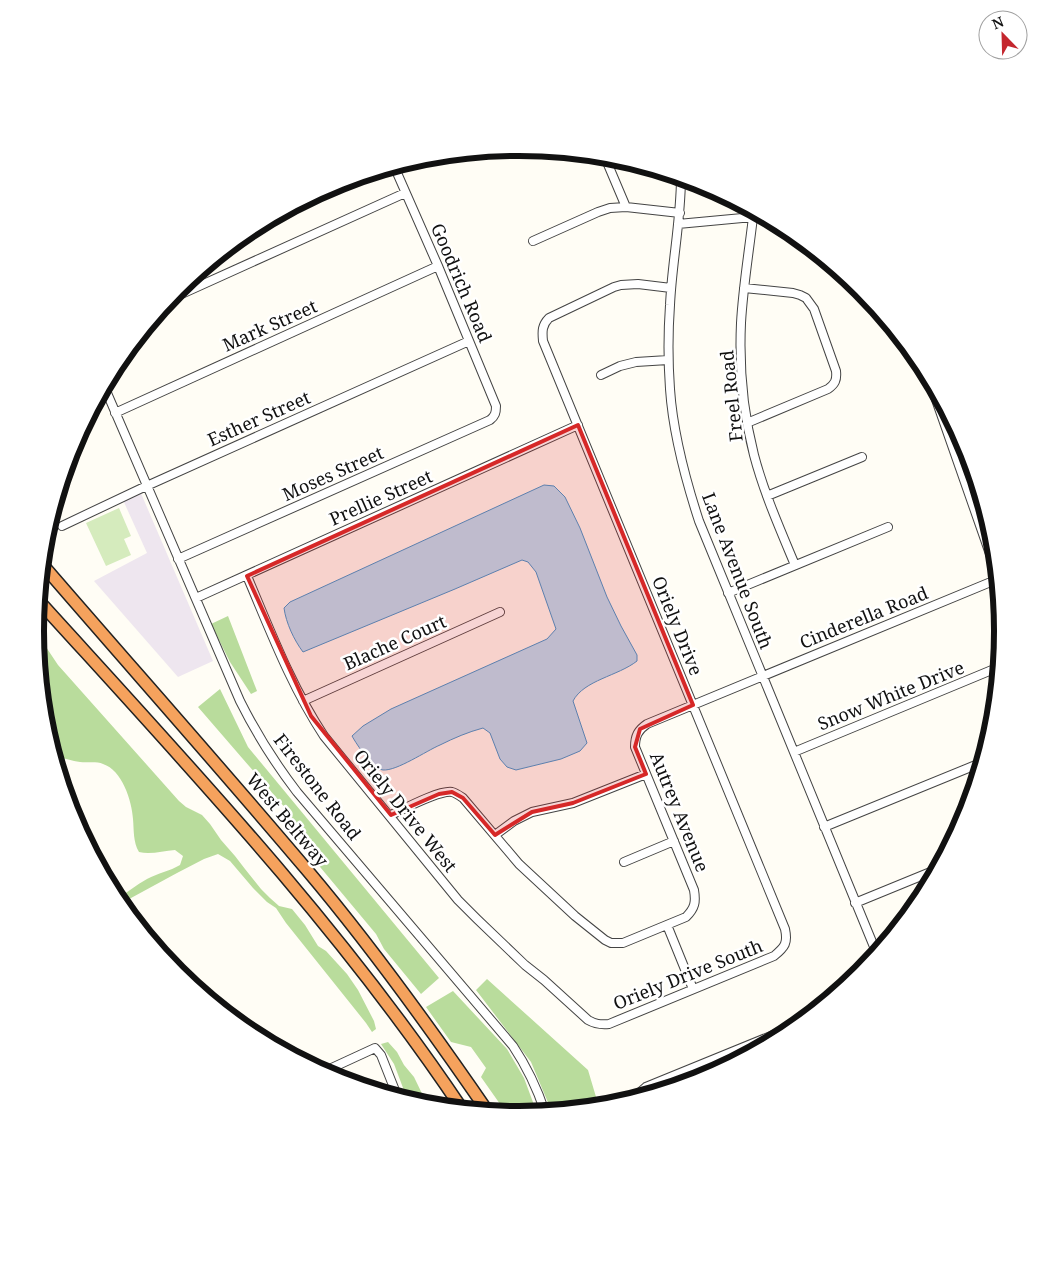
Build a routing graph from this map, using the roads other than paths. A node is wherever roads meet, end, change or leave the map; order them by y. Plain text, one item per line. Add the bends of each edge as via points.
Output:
1 (608, 164) edge
2 (397, 172) edge
3 (681, 184) edge
4 (406, 193) junction
5 (626, 207) junction
6 (680, 213) junction
7 (753, 217) joint
8 (678, 224) junction
9 (532, 241) dead end
10 (438, 266) junction
11 (672, 288) junction
12 (744, 288) junction
13 (185, 294) edge
14 (469, 341) junction
15 (668, 360) junction
16 (601, 374) dead end
17 (107, 394) edge
18 (115, 413) junction
19 (496, 413) joint
20 (747, 423) junction
21 (578, 426) junction
22 (948, 427) edge
23 (862, 457) dead end
24 (147, 485) junction
25 (972, 487) edge
26 (968, 489) junction
27 (767, 496) junction
28 (62, 526) dead end
29 (888, 527) dead end
30 (985, 540) edge
31 (178, 559) junction
32 (795, 565) junction
33 (48, 571) edge
34 (247, 576) junction
35 (991, 582) edge
36 (728, 593) junction
37 (196, 598) junction
38 (45, 607) edge
39 (500, 612) dead end
40 (992, 670) edge
41 (762, 676) junction
42 (303, 701) junction
43 (693, 705) junction
44 (636, 737) joint
45 (794, 752) junction
46 (975, 765) edge
47 (646, 774) junction
48 (391, 815) junction
49 (824, 827) junction
50 (495, 835) junction
51 (674, 841) junction
52 (624, 862) dead end
53 (929, 873) edge
54 (855, 902) junction
55 (667, 925) junction
56 (786, 942) joint
57 (874, 946) edge
58 (693, 989) junction
59 (595, 1024) joint
60 (763, 1039) edge
61 (332, 1068) edge
62 (644, 1089) edge
63 (395, 1090) edge
64 (457, 1102) edge
65 (483, 1104) edge
66 (543, 1105) edge

1 - 5 street
2 - 4 street, Goodrich Road
3 - 6 street, Lane Avenue South
4 - 10 street, Goodrich Road
4 - 13 street
5 - 6 street
5 - 9 street via 604,210
6 - 8 street, Lane Avenue South
7 - 8 street
7 - 12 street, Freel Road
8 - 11 street, Lane Avenue South
10 - 14 street, Goodrich Road
10 - 18 street, Mark Street
11 - 15 street, Lane Avenue South
11 - 21 street, Oriely Drive via 621,285 555,314 545,322 543,341
12 - 20 street, Freel Road via 741,357
12 - 20 street via 806,298 814,309 837,378 828,389
14 - 19 street, Goodrich Road
14 - 24 street, Esther Street
15 - 16 street via 636,362
15 - 36 street, Lane Avenue South via 673,416 683,468 699,521
17 - 18 street, Firestone Road
18 - 24 street, Firestone Road
19 - 31 street, Moses Street via 490,420
20 - 27 street, Freel Road
21 - 34 street, Prellie Street
21 - 43 street, Oriely Drive
22 - 26 street
23 - 27 street
24 - 28 street, Esther Street
24 - 31 street, Firestone Road
25 - 26 street
26 - 30 street
27 - 32 street, Freel Road
29 - 32 street
31 - 37 street, Firestone Road
32 - 36 street
33 - 65 highway, West Beltway via 313,877 394,981
34 - 37 street, Prellie Street
34 - 42 street, Oriely Drive West
35 - 41 street, Cinderella Road
36 - 41 street, Lane Avenue South
37 - 66 street, Firestone Road via 251,724 278,767 513,1046 532,1076
38 - 64 highway via 295,888
39 - 42 street, Blache Court
40 - 45 street, Snow White Drive
41 - 43 street, Cinderella Road
41 - 45 street, Lane Avenue South
42 - 48 street, Oriely Drive West via 324,736
43 - 44 street, Cinderella Road via 647,724
43 - 56 street, Oriely Drive via 785,928
44 - 47 street, Autrey Avenue via 635,746
45 - 49 street, Lane Avenue South
46 - 49 street
47 - 50 street via 573,803 532,812
47 - 51 street, Autrey Avenue
48 - 50 street via 439,794 452,792 463,798
48 - 59 street, Oriely Drive West via 458,900 524,964
49 - 54 street, Lane Avenue South
50 - 55 street via 519,864 605,940 623,943
51 - 52 street
51 - 55 street, Autrey Avenue via 696,899 695,906 686,917
53 - 54 street
54 - 57 street, Lane Avenue South
55 - 58 street
56 - 58 street, Oriely Drive South via 774,956
58 - 59 street, Oriely Drive South via 609,1024
60 - 62 street
61 - 63 street via 375,1048

